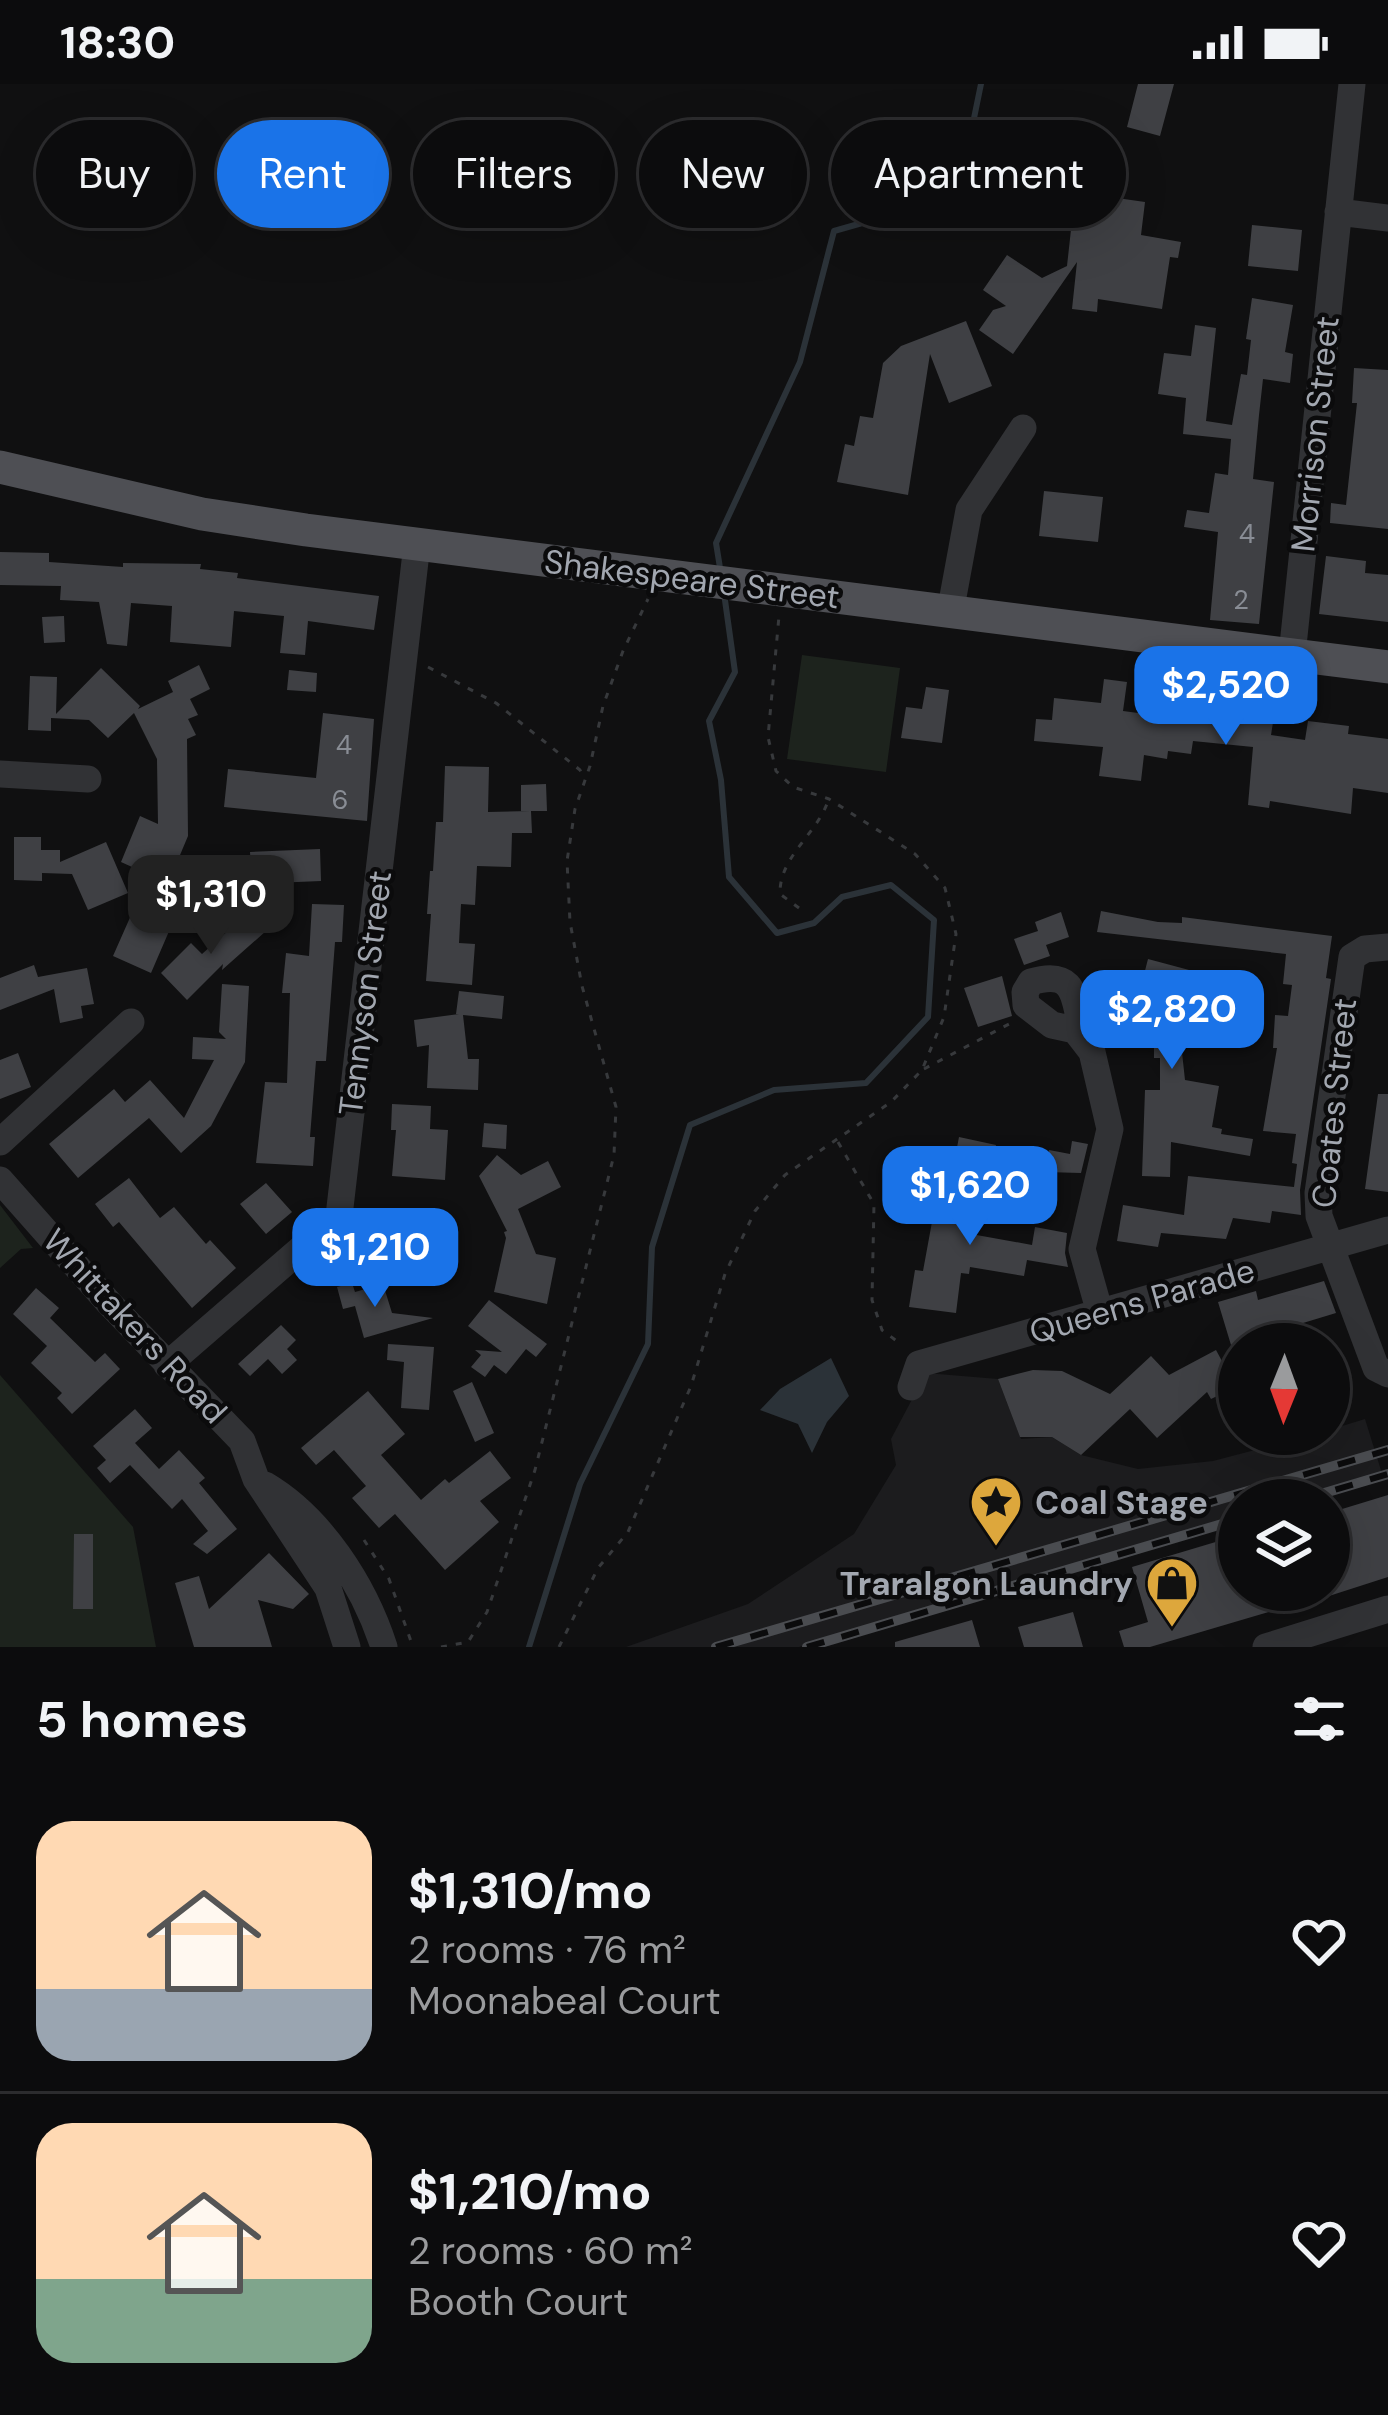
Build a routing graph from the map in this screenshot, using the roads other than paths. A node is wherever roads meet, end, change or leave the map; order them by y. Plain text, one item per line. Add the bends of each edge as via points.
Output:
1 (1352, 84) edge
2 (1337, 212) junction
3 (1388, 218) edge
4 (1023, 428) dead end
5 (0, 467) edge
6 (417, 544) junction
7 (950, 614) junction
8 (1292, 655) junction
9 (1388, 668) edge
10 (0, 774) edge
11 (88, 779) dead end
12 (1388, 947) edge
13 (131, 1022) dead end
14 (1086, 1042) junction
15 (0, 1142) edge
16 (0, 1180) edge
17 (339, 1216) junction
18 (1388, 1230) edge
19 (1330, 1247) junction
20 (437, 1261) dead end
21 (1100, 1313) junction
22 (167, 1365) junction
23 (1388, 1374) edge
24 (911, 1387) dead end
25 (256, 1479) junction
26 (346, 1568) junction
27 (334, 1606) junction
28 (1388, 1609) edge
29 (326, 1647) edge
30 (348, 1647) edge
31 (384, 1647) edge
32 (1266, 1647) edge

1 - 2 street, Morrison Street
2 - 3 street
2 - 8 street, Morrison Street
4 - 7 street via 969,510
5 - 6 main road, Shakespeare Street via 202,514
6 - 7 main road, Shakespeare Street
6 - 17 street, Tennyson Street
7 - 8 main road, Shakespeare Street
8 - 9 main road, Shakespeare Street
10 - 11 street
12 - 19 street, Coates Street via 1352,957 1318,1192
13 - 15 street
14 - 14 street via 1035,1015 1026,1005 1031,982 1066,982
14 - 21 street via 1110,1129 1082,1249
16 - 22 street, Whittakers Road
17 - 20 street
17 - 22 street
18 - 19 street, Queens Parade
19 - 21 street, Queens Parade
19 - 23 street, Coates Street via 1376,1368
21 - 24 street, Queens Parade via 919,1364
22 - 25 street, Whittakers Road via 242,1441
25 - 26 street, Whittakers Road via 289,1498
25 - 27 street, Whittakers Road via 316,1565
26 - 30 street via 356,1633
26 - 31 street, Whittakers Road
27 - 29 street
27 - 30 street, Whittakers Road
28 - 32 street

